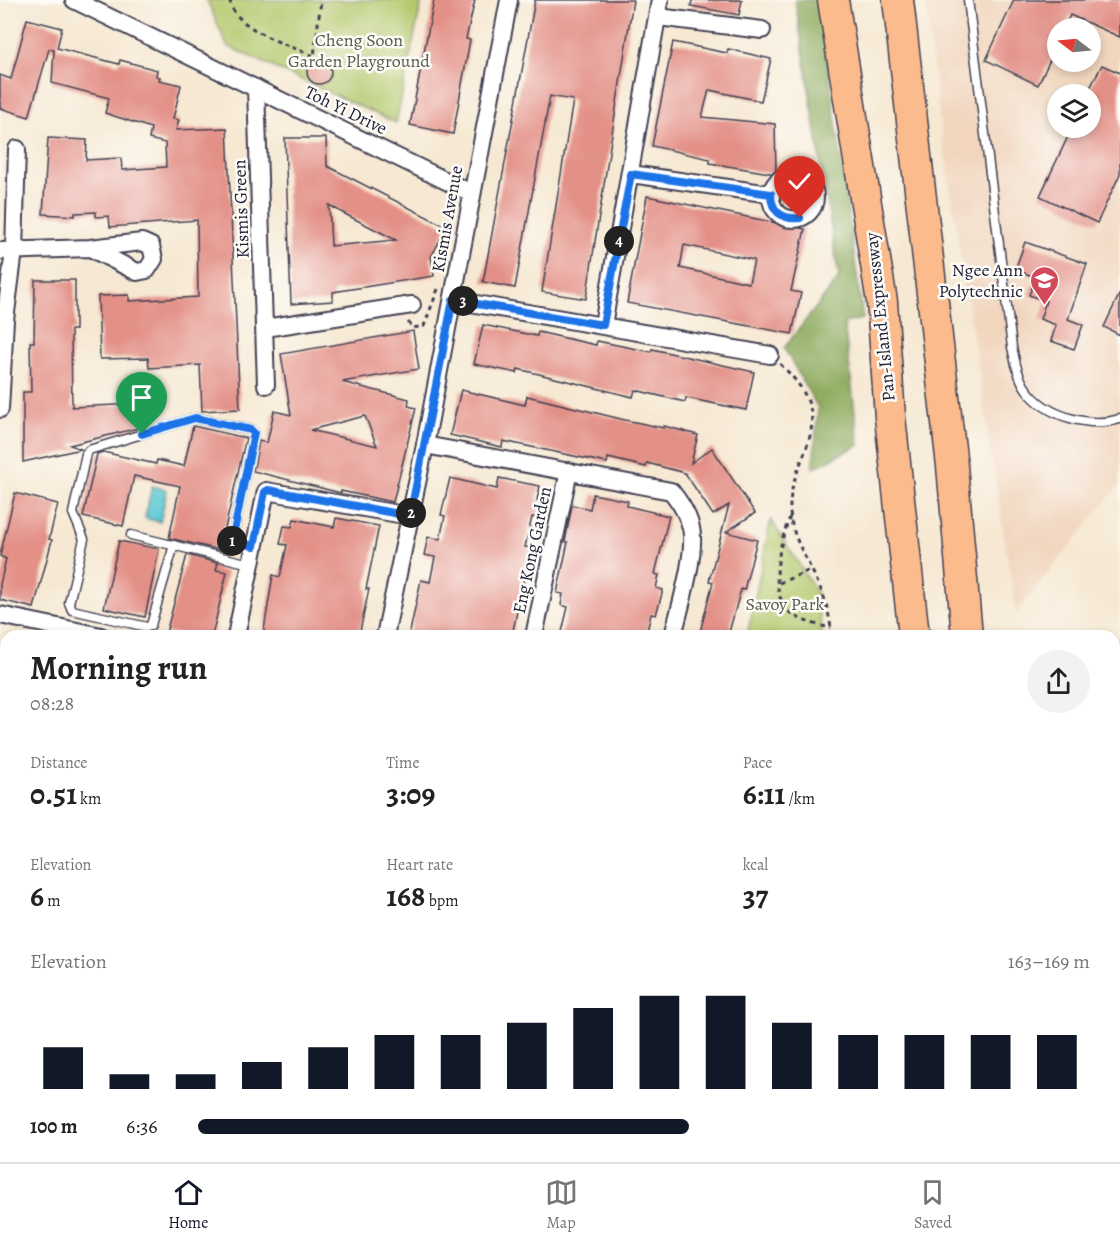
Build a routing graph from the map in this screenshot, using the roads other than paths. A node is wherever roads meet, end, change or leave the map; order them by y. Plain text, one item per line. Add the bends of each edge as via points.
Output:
1 (74, 0) edge
2 (509, 0) edge
3 (660, 0) edge
4 (833, 0) edge
5 (897, 0) edge
6 (968, 0) edge
7 (658, 17) junction
8 (762, 30) dead end
9 (256, 88) junction
10 (17, 149) dead end
11 (631, 174) junction
12 (471, 193) junction
13 (771, 194) dead end
14 (90, 248) dead end
15 (7, 251) edge
16 (453, 300) junction
17 (412, 305) dead end
18 (603, 325) junction
19 (265, 328) junction
20 (770, 355) road end
21 (266, 386) dead end
22 (0, 409) edge
23 (1120, 419) edge
24 (425, 445) junction
25 (569, 471) junction
26 (410, 516) junction
27 (131, 535) dead end
28 (174, 545) junction
29 (254, 546) junction
30 (250, 564) junction
31 (0, 615) edge
32 (64, 630) edge
33 (237, 630) edge
34 (386, 630) edge
35 (535, 630) edge
36 (674, 630) edge
37 (913, 630) edge
38 (966, 630) edge

1 - 9 street, Toh Yi Drive
2 - 12 street, Kismis Avenue
3 - 7 street
4 - 37 highway, Pan-Island Expressway via 882,302
5 - 38 highway via 952,466
6 - 23 lane via 1018,372 1028,391 1048,408 1069,418 1093,423
7 - 8 street
7 - 11 street
9 - 12 street, Toh Yi Drive
9 - 19 street, Kismis Green
10 - 15 street
11 - 13 street
11 - 18 street
12 - 16 street, Kismis Avenue
14 - 15 street
15 - 22 street
16 - 18 street
16 - 24 street, Kismis Avenue
17 - 19 street
18 - 20 street
19 - 21 street, Kismis Green
24 - 25 street, Eng Kong Garden
24 - 26 street
25 - 35 street, Eng Kong Garden
25 - 36 street, Eng Kong Garden via 671,491 682,506 692,530 691,551
26 - 29 street via 266,491
26 - 34 street
27 - 28 lane
28 - 29 lane via 151,625 72,610 69,603 84,539 73,513 89,450 195,418 251,430 254,433 232,541
28 - 30 lane
29 - 30 street
30 - 33 street
31 - 32 street

